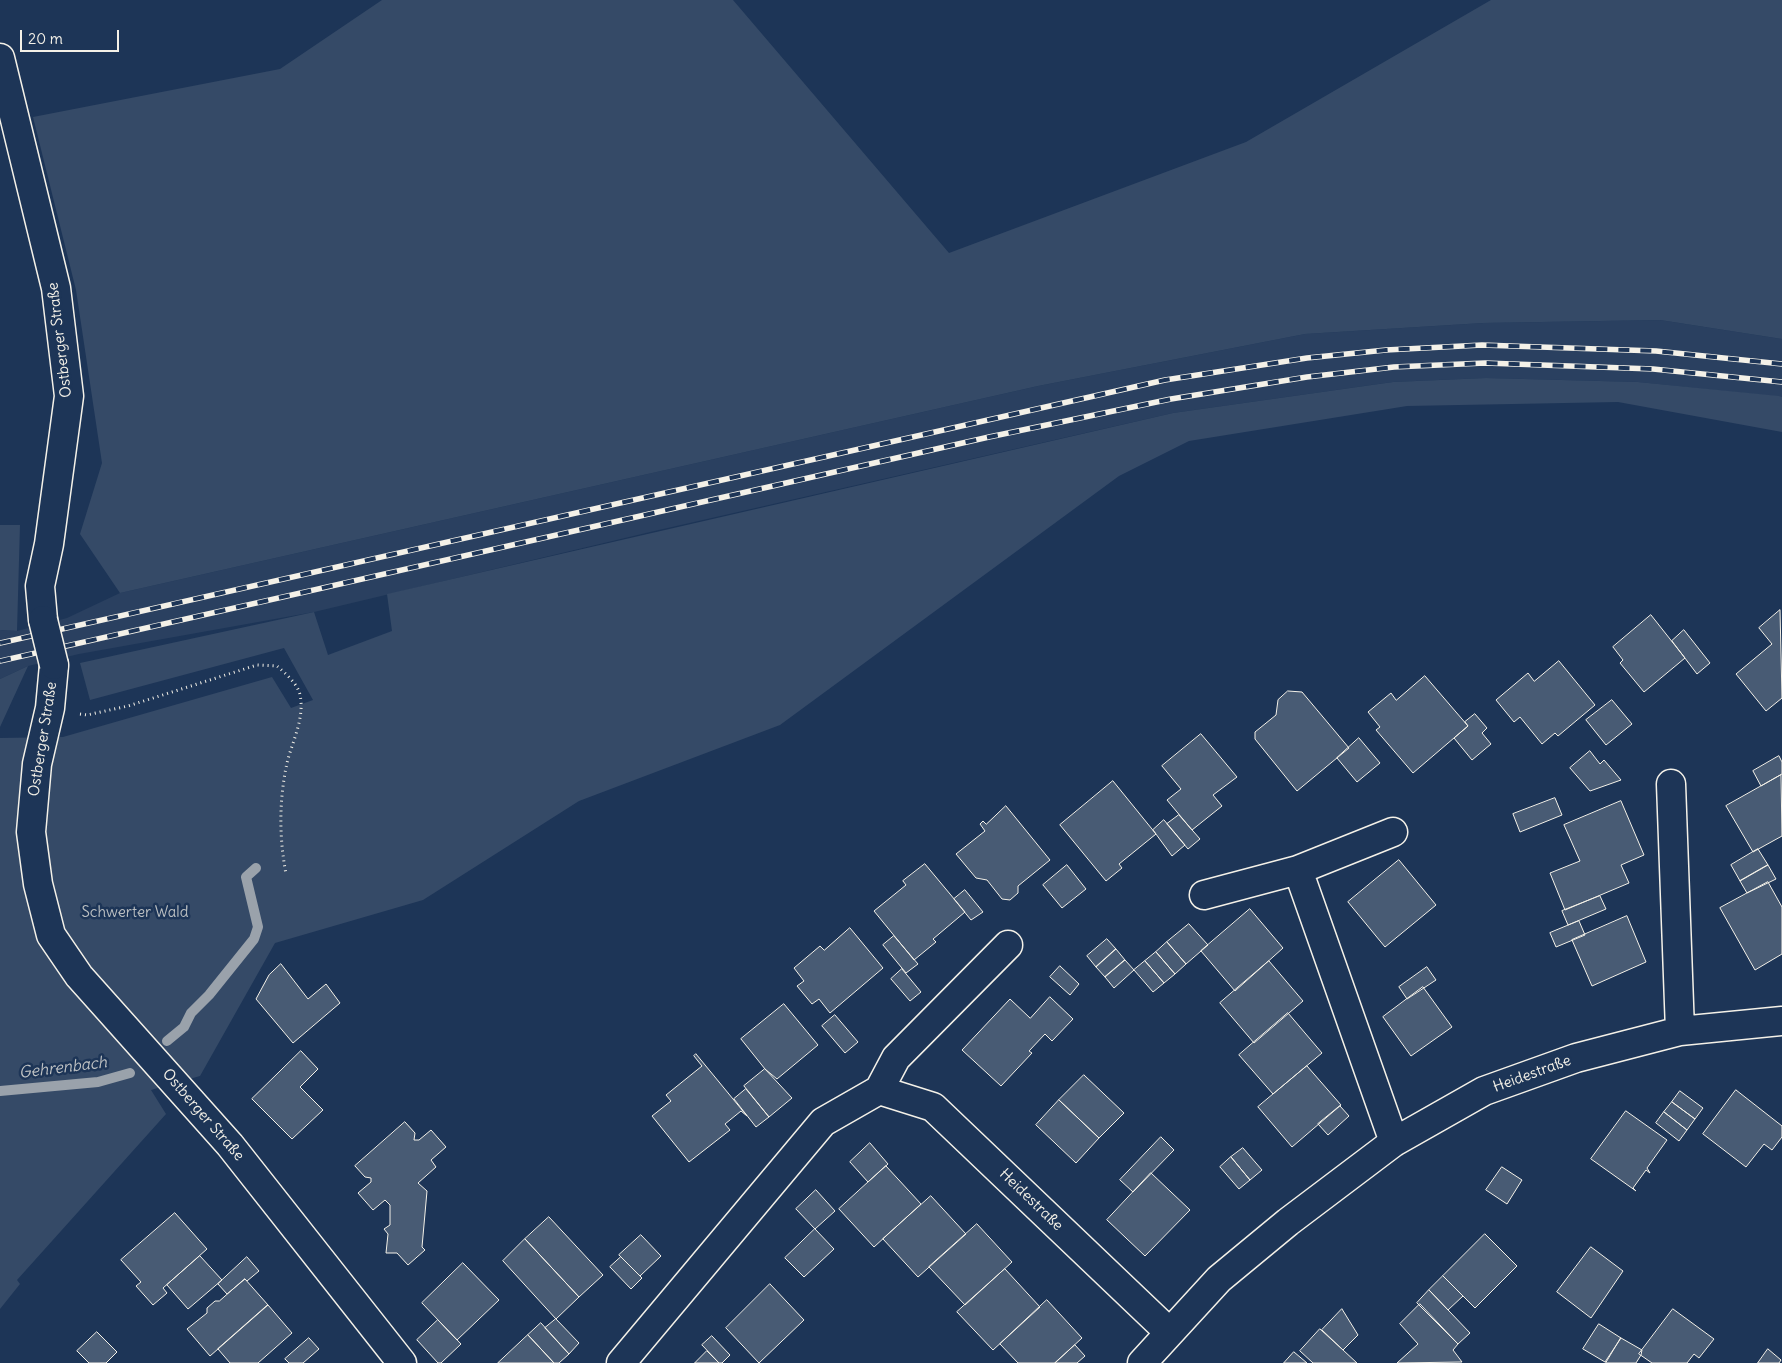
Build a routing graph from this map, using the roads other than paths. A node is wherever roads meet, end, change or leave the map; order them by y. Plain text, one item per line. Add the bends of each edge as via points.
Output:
1 (0, 58) edge
2 (1671, 784) dead end
3 (1394, 832) dead end
4 (1298, 870) junction
5 (1204, 895) dead end
6 (1008, 945) dead end
7 (1782, 1021) edge
8 (1680, 1031) junction
9 (879, 1090) junction
10 (1394, 1142) junction
11 (1169, 1332) junction
12 (402, 1363) edge
13 (621, 1363) edge
14 (1142, 1363) edge

1 - 12 street, Ostberger Straße, bridge via 56,288 69,396 49,544 40,586 43,620 54,665 50,708 37,764 31,832 38,884 51,935 79,976 230,1145
2 - 8 street
3 - 4 street
4 - 5 street
4 - 10 street
6 - 9 street via 896,1058
7 - 8 street, Heidestraße
8 - 10 street, Heidestraße via 1576,1058 1484,1091
9 - 11 street, Heidestraße via 933,1107
9 - 13 street via 823,1122
10 - 11 street, Heidestraße via 1218,1279
11 - 14 street, Heidestraße

